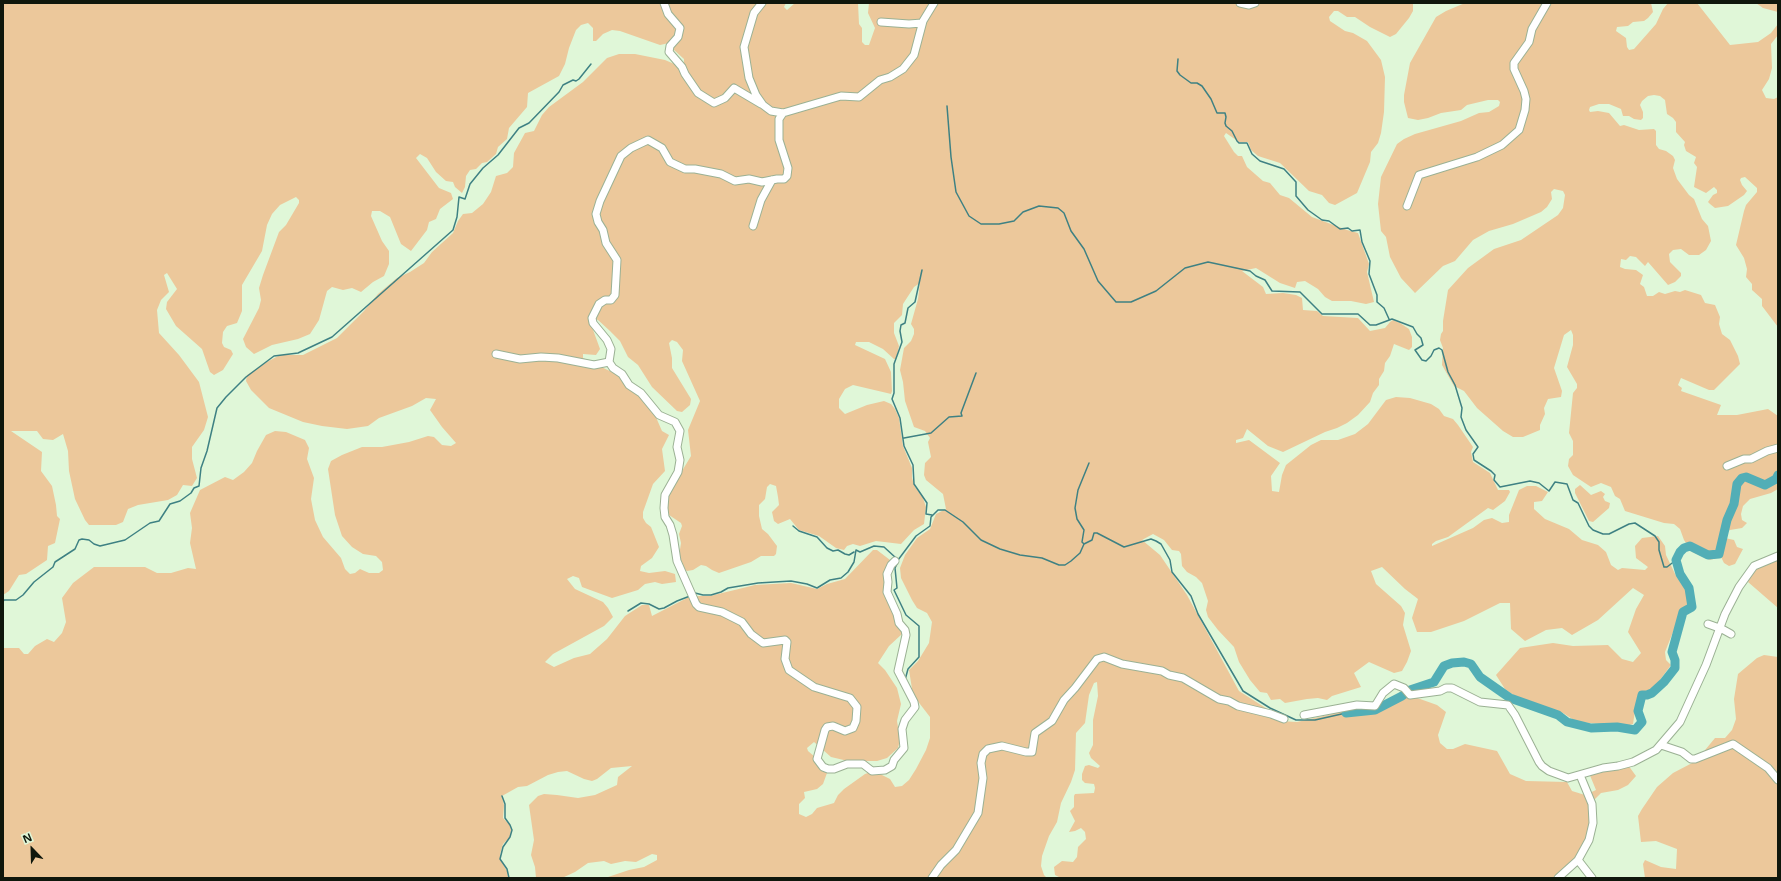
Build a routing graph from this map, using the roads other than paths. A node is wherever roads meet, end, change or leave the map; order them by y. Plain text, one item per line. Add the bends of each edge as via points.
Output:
1 (664, 3) edge
2 (762, 3) edge
3 (934, 3) edge
4 (1240, 3) edge
5 (1254, 3) edge
6 (1547, 3) edge
7 (882, 22) dead end
8 (922, 23) junction
9 (763, 105) junction
10 (783, 113) junction
11 (772, 180) junction
12 (1407, 206) dead end
13 (753, 226) dead end
14 (496, 354) dead end
15 (609, 362) junction
16 (1778, 448) edge
17 (1727, 466) dead end
18 (1778, 556) edge
19 (895, 561) dead end
20 (1708, 624) dead end
21 (1720, 628) junction
22 (1731, 634) dead end
23 (1304, 715) dead end
24 (1284, 719) dead end
25 (1661, 745) junction
26 (1580, 775) junction
27 (1778, 780) edge
28 (1578, 860) junction
29 (932, 878) edge
30 (1558, 878) edge
31 (1592, 878) edge

1 - 9 street via 668,14 680,28 669,52 698,93 714,103 725,98 734,88
2 - 9 street via 754,13 744,50 750,82
3 - 8 street
4 - 5 street
6 - 12 street via 1532,29 1530,42 1514,63 1526,99 1519,130 1502,145 1477,157 1419,175
7 - 8 street
8 - 10 street via 914,55 897,74 880,80 859,97 841,96
9 - 10 street via 771,111
10 - 11 street via 779,119 779,140 788,174 784,179
11 - 13 street via 761,200
11 - 15 street via 734,180 721,174 679,167 670,162 662,148 648,140 621,156 596,214 606,243 617,264 615,295 611,300 599,304 592,318 611,348
14 - 15 street via 520,358 558,358 594,365
15 - 19 street via 641,393 659,415 676,422 680,431 677,447 680,460 678,472 665,495 664,508 673,535 677,561 696,604 722,612 742,622 751,634 763,643 785,640 785,659 789,670 814,687 850,698 857,708 853,728 845,731 833,726 824,730 817,759 823,768 834,769 847,764 862,764 872,770 885,770 892,766 904,748 902,729 915,707 898,671 905,630 899,623 898,614 887,592 887,574
16 - 17 street
18 - 21 street via 1751,568 1730,604
20 - 21 street
21 - 22 street
21 - 25 street via 1683,717
23 - 26 street via 1356,705 1375,706 1383,693 1394,684 1404,688 1410,695 1452,688 1480,702 1508,705 1542,766 1568,778
24 - 29 street via 1220,699 1182,678 1162,671 1122,664 1104,657 1097,659 1064,700 1052,720 1035,733 1032,752 1002,746 988,749 983,754 983,778 978,813 956,850
25 - 26 street via 1633,762
25 - 27 street via 1695,759 1733,744 1768,768
26 - 28 street via 1592,804 1593,823 1589,840
28 - 30 street
28 - 31 street

